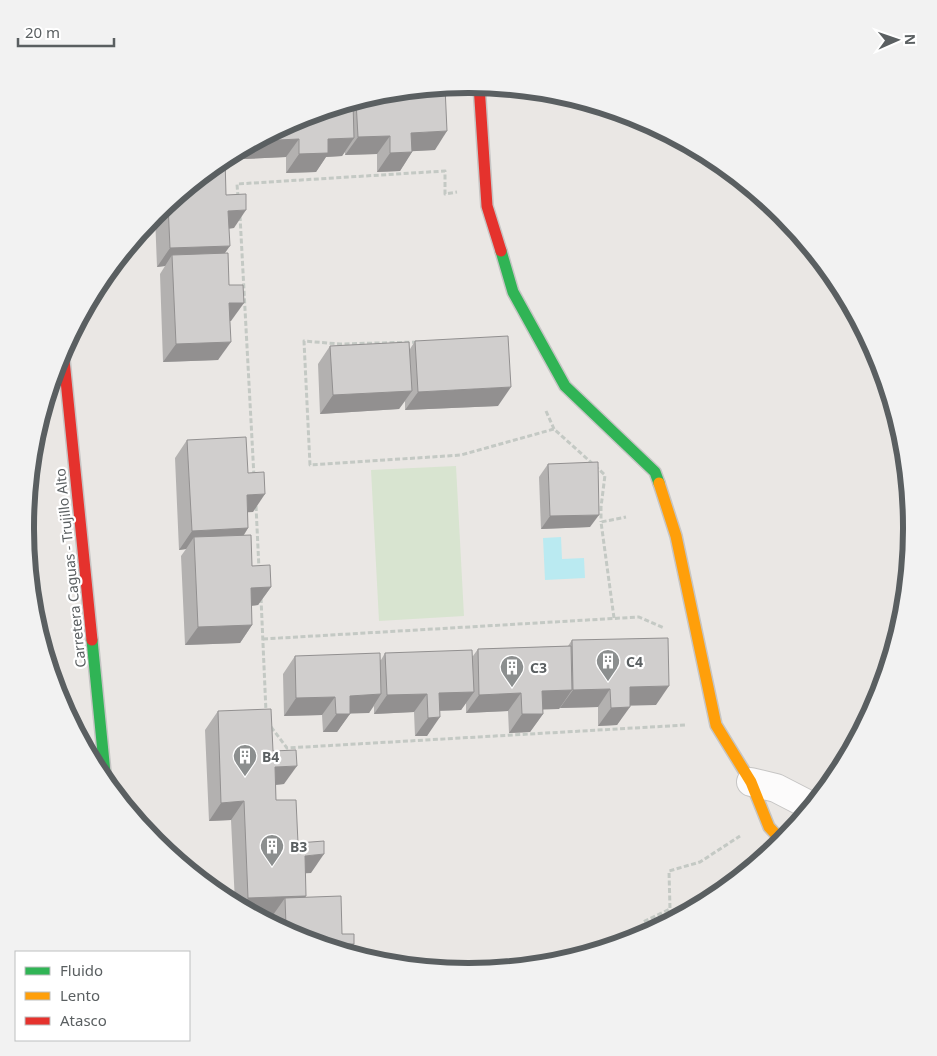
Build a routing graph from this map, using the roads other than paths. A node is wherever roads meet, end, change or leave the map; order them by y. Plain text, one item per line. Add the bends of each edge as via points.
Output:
1 (479, 93) edge
2 (65, 368) edge
3 (104, 765) edge
4 (751, 782) junction
5 (805, 803) edge
6 (776, 835) edge

1 - 4 street via 487,206 513,292 565,386 655,472 676,536 716,725
2 - 3 street, Carretera Caguas - Trujillo Alto
4 - 5 street via 776,788
4 - 6 street via 769,827

